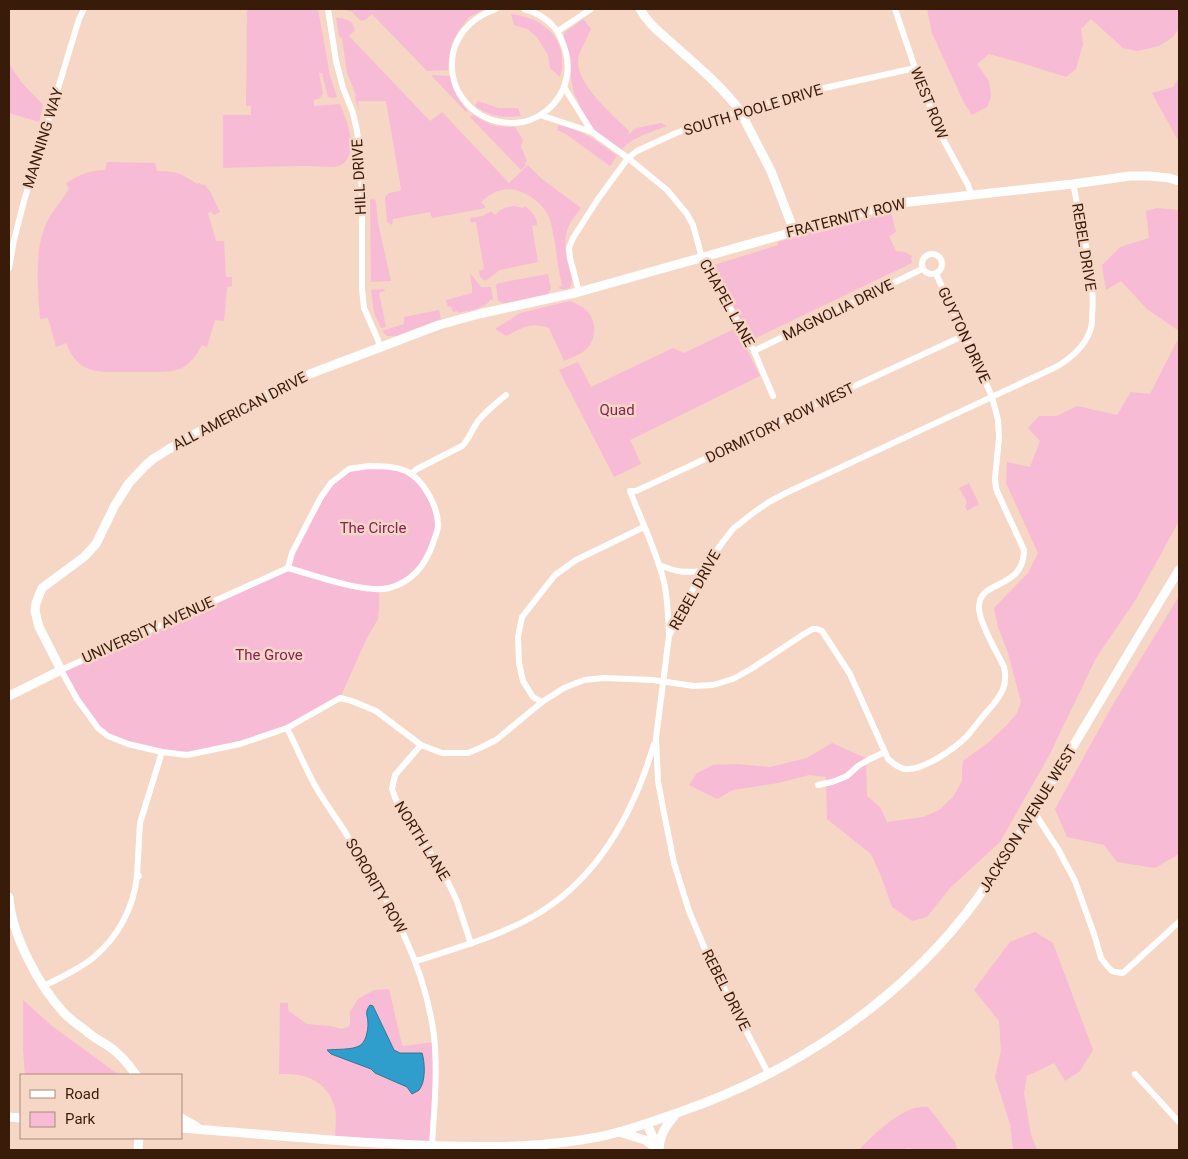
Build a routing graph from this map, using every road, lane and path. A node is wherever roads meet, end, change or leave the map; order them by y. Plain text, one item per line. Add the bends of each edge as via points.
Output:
1 (84, 9) edge
2 (328, 9) edge
3 (496, 9) edge
4 (524, 9) edge
5 (591, 9) edge
6 (640, 9) edge
7 (895, 9) edge
8 (558, 31) junction
9 (915, 68) junction
10 (564, 87) junction
11 (740, 111) junction
12 (540, 115) junction
13 (592, 132) junction
14 (628, 158) junction
15 (1179, 181) edge
16 (1072, 184) junction
17 (971, 194) junction
18 (794, 231) junction
19 (702, 258) junction
20 (9, 268) edge
21 (922, 269) junction
22 (936, 274) junction
23 (579, 292) junction
24 (965, 335) junction
25 (380, 347) junction
26 (754, 350) junction
27 (506, 395) dead end
28 (773, 396) dead end
29 (992, 397) junction
30 (411, 474) junction
31 (644, 527) junction
32 (659, 565) junction
33 (288, 568) junction
34 (1179, 570) edge
35 (702, 571) junction
36 (669, 636) junction
37 (60, 670) junction
38 (663, 682) junction
39 (9, 696) edge
40 (542, 702) junction
41 (287, 728) junction
42 (656, 738) junction
43 (421, 745) junction
44 (162, 752) junction
45 (885, 752) junction
46 (657, 774) junction
47 (644, 778) junction
48 (818, 785) dead end
49 (1034, 812) junction
50 (9, 897) edge
51 (1179, 922) edge
52 (471, 944) junction
53 (415, 960) junction
54 (44, 986) junction
55 (136, 1074) edge
56 (1134, 1074) dead end
57 (769, 1075) junction
58 (676, 1114) junction
59 (182, 1119) edge
60 (1179, 1122) edge
61 (647, 1124) junction
62 (182, 1128) edge
63 (202, 1129) junction
64 (619, 1132) junction
65 (432, 1148) edge
66 (659, 1150) edge

1 - 20 street, MANNING WAY via 24,201
2 - 25 street, HILL DRIVE via 342,88 357,131 361,165 364,308
3 - 12 street via 482,14 458,38 452,61 456,86 472,110 485,118 516,123
4 - 8 street via 544,17
5 - 8 street
6 - 11 street via 654,27
7 - 9 street, WEST ROW
8 - 10 street via 568,62
9 - 11 street, SOUTH POOLE DRIVE via 797,94
9 - 17 street, WEST ROW via 943,139
10 - 12 street via 558,98
10 - 13 street, CHAPEL LANE
11 - 14 street, SOUTH POOLE DRIVE via 676,133
11 - 18 street via 771,171
12 - 13 street, CHAPEL LANE
13 - 14 street, CHAPEL LANE
14 - 19 street, CHAPEL LANE via 667,190 687,214
14 - 23 street, SOUTH POOLE DRIVE via 569,248
15 - 16 street, FRATERNITY ROW via 1130,176
16 - 17 street, FRATERNITY ROW
16 - 29 street, REBEL DRIVE via 1093,286 1091,330 1084,343 1066,361
17 - 18 street, FRATERNITY ROW via 885,206
18 - 19 street, FRATERNITY ROW
19 - 23 street, FRATERNITY ROW
19 - 26 street, CHAPEL LANE
21 - 22 street, GUYTON DRIVE
21 - 22 street, GUYTON DRIVE via 923,258 929,254 936,255 942,266
21 - 26 street, MAGNOLIA DRIVE
22 - 24 street, GUYTON DRIVE
23 - 25 street, ALL AMERICAN DRIVE via 439,325
24 - 29 street, GUYTON DRIVE
24 - 31 street, DORMITORY ROW WEST via 784,419 696,464 630,492
25 - 37 street, ALL AMERICAN DRIVE via 278,387 146,465 115,504 96,544 42,588 34,611 38,627
26 - 28 street, CHAPEL LANE
27 - 30 street via 480,419 462,446
29 - 35 street, REBEL DRIVE via 769,502 733,529
29 - 45 street, GUYTON DRIVE via 999,438 996,489 1024,550 1022,566 1017,574 987,591 979,605 980,616 1004,667 1003,689 998,700 967,736 938,758 905,769 893,764
30 - 33 street via 389,467 349,469 331,483 321,498
30 - 33 street via 432,500 438,525 432,546 414,575 389,588 368,589
31 - 32 street, DORMITORY ROW WEST
31 - 40 street via 576,560 555,575 522,617 518,637 523,681 533,697
32 - 35 street via 683,573
32 - 36 street, DORMITORY ROW WEST via 667,600
33 - 37 street, UNIVERSITY AVENUE
34 - 49 street, JACKSON AVENUE WEST
35 - 36 street, REBEL DRIVE
36 - 38 street, REBEL DRIVE
37 - 39 street, UNIVERSITY AVENUE
37 - 44 street via 98,728 128,744
38 - 40 street via 604,678 584,680
38 - 42 street, REBEL DRIVE
38 - 45 street via 694,686 733,680 804,634 813,629 822,630 850,674
40 - 43 street via 496,740 468,753 442,753
41 - 43 street via 340,698 376,711
41 - 44 street via 208,752 187,755
41 - 53 street, SORORITY ROW via 319,792 385,896
42 - 46 street, REBEL DRIVE
42 - 47 street
43 - 52 street, NORTH LANE via 395,775 392,789 443,872 457,901
44 - 54 street via 140,823 136,886 121,926 94,956
45 - 48 street via 858,766 847,776
46 - 47 street
46 - 57 street, REBEL DRIVE via 673,856 689,911 710,961
47 - 52 street via 613,839 577,883 535,915
49 - 51 street via 1075,881 1101,958 1108,968 1123,973
49 - 57 street, JACKSON AVENUE WEST via 976,901 917,967 850,1024
50 - 54 street via 19,939
52 - 53 street
53 - 65 street, SORORITY ROW via 434,1037 436,1072
54 - 55 street via 65,1013 120,1056
56 - 60 street
57 - 58 street, JACKSON AVENUE WEST
58 - 61 street, JACKSON AVENUE WEST
58 - 66 street via 662,1134
59 - 63 street
61 - 64 street, JACKSON AVENUE WEST
61 - 66 street
62 - 63 street, JACKSON AVENUE WEST
63 - 65 street, JACKSON AVENUE WEST
64 - 65 street, JACKSON AVENUE WEST via 554,1143
64 - 66 street via 645,1140

